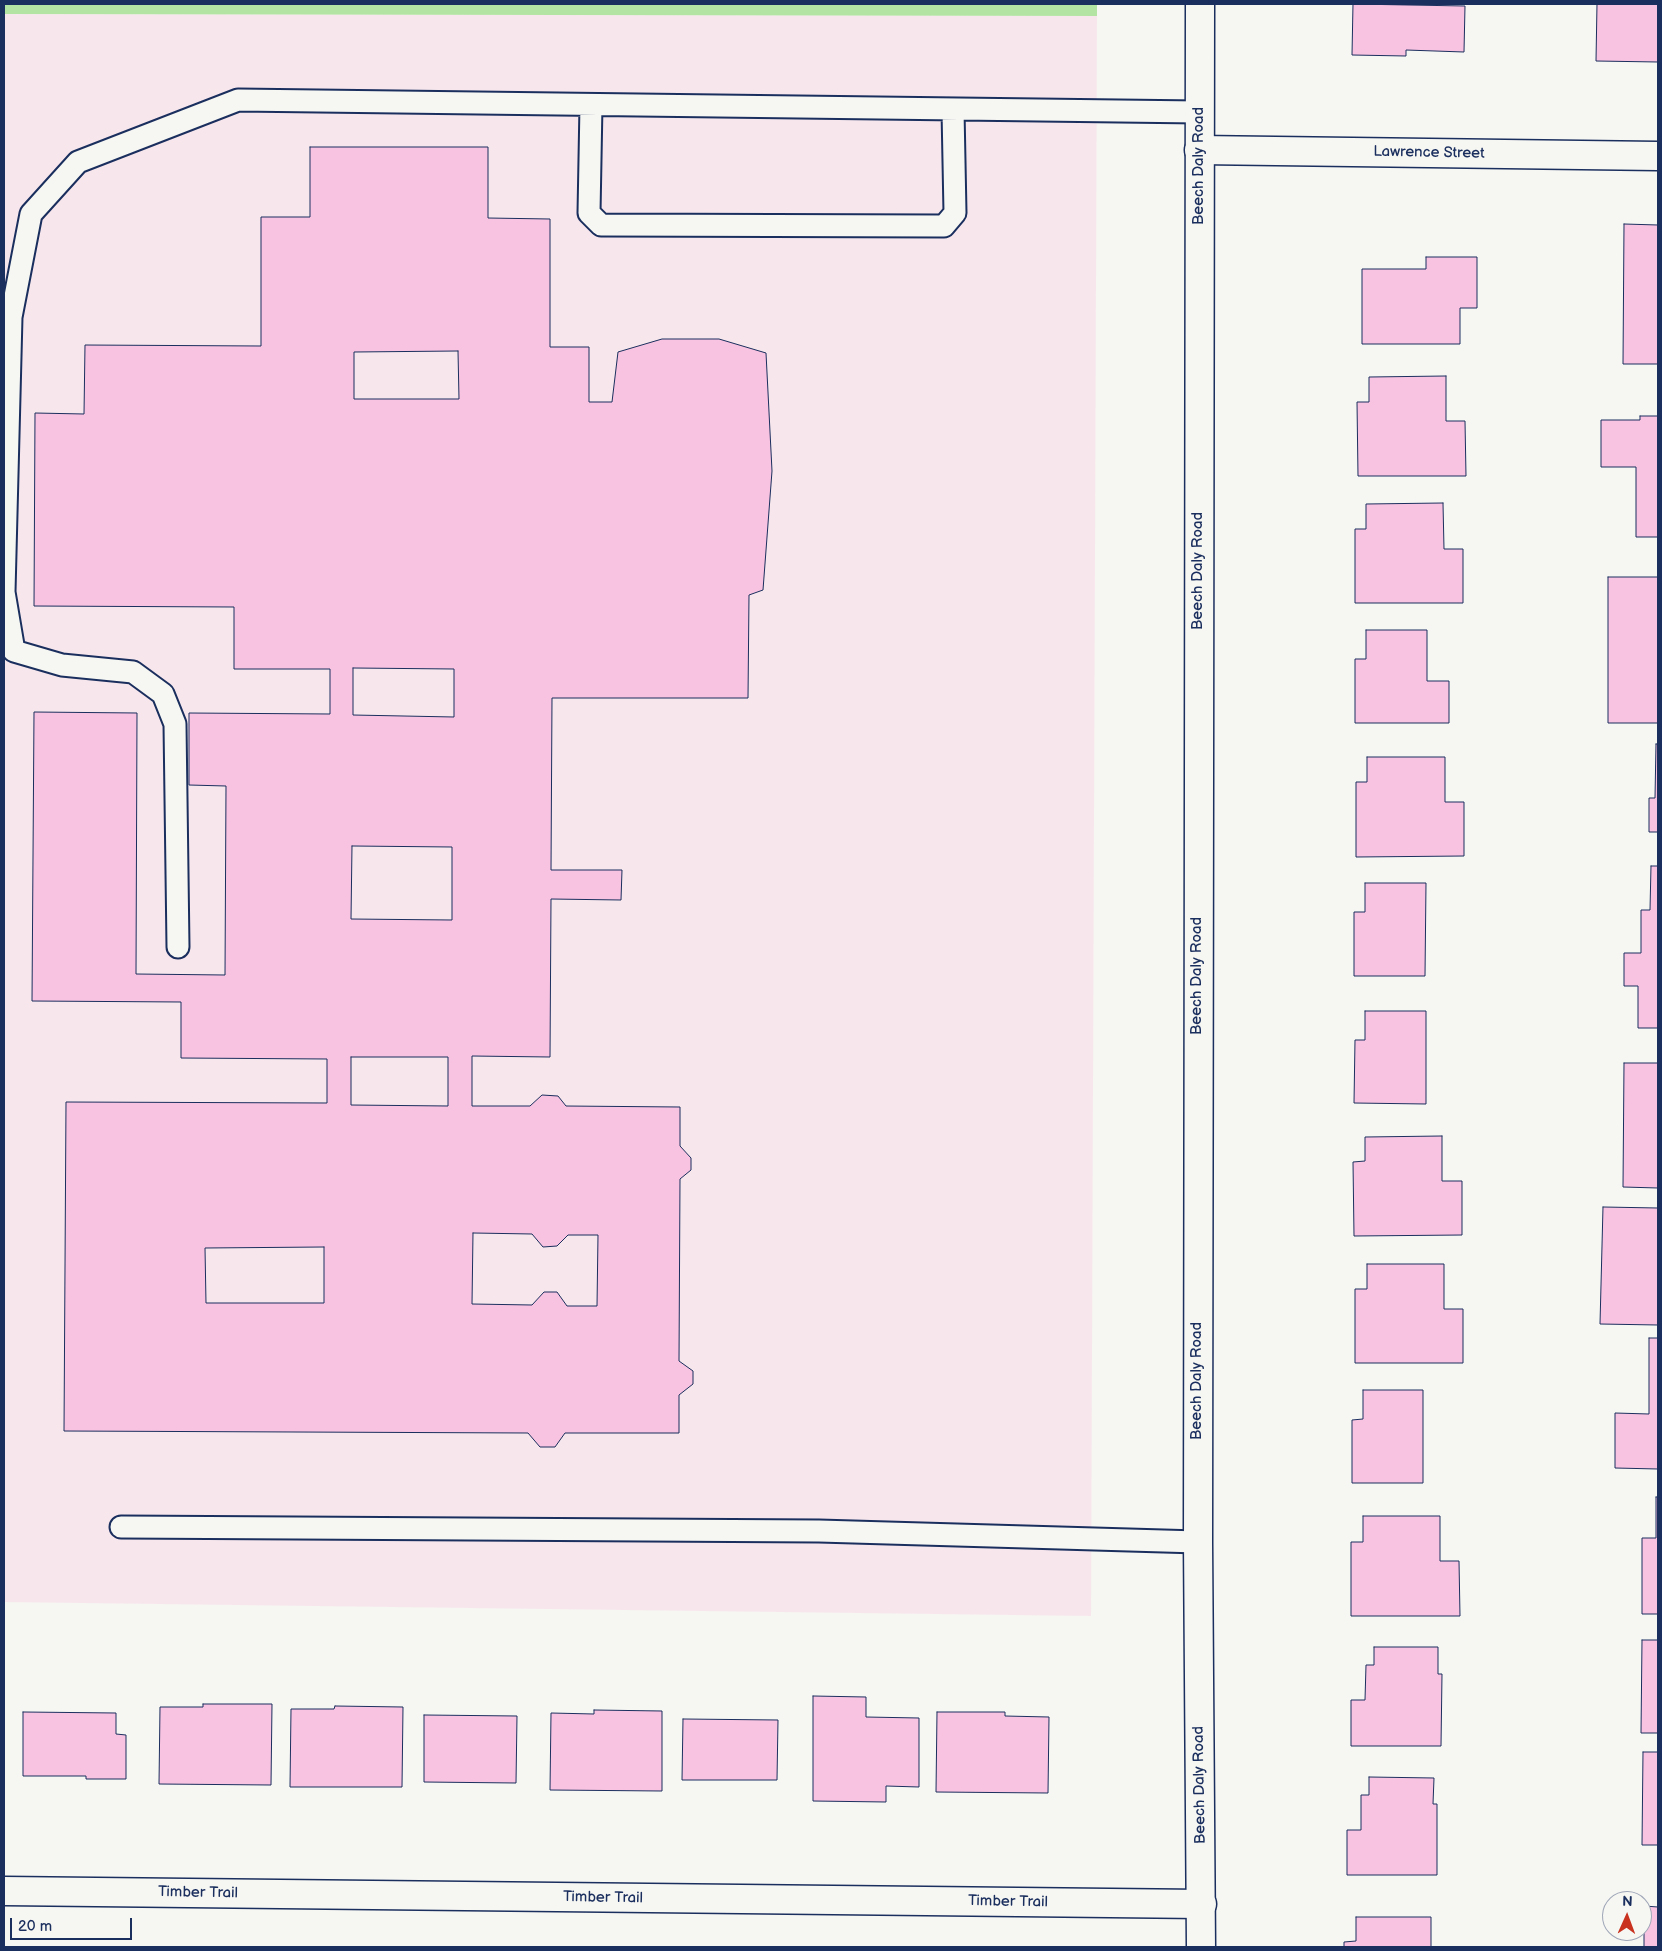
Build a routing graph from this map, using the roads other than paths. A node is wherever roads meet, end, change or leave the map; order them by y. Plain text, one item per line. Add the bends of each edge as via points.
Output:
1 (1200, 4) edge
2 (591, 105) junction
3 (953, 110) junction
4 (1199, 112) junction
5 (1199, 150) junction
6 (1658, 156) edge
7 (178, 947) dead end
8 (121, 1527) dead end
9 (1198, 1542) junction
10 (4, 1891) edge
11 (1202, 1904) junction
12 (1201, 1947) edge

1 - 4 main road, Beech Daly Road
2 - 3 lane
2 - 3 lane via 589,213 601,225 944,226 955,213
2 - 7 lane via 238,100 78,162 31,214 11,317 4,592 14,651 62,665 133,672 163,694 175,724
3 - 4 lane
4 - 5 main road, Beech Daly Road
5 - 6 main road, Lawrence Street
5 - 9 main road, Beech Daly Road
8 - 9 lane via 819,1531
9 - 11 main road, Beech Daly Road
10 - 11 main road, Timber Trail
11 - 12 main road, Beech Daly Road

